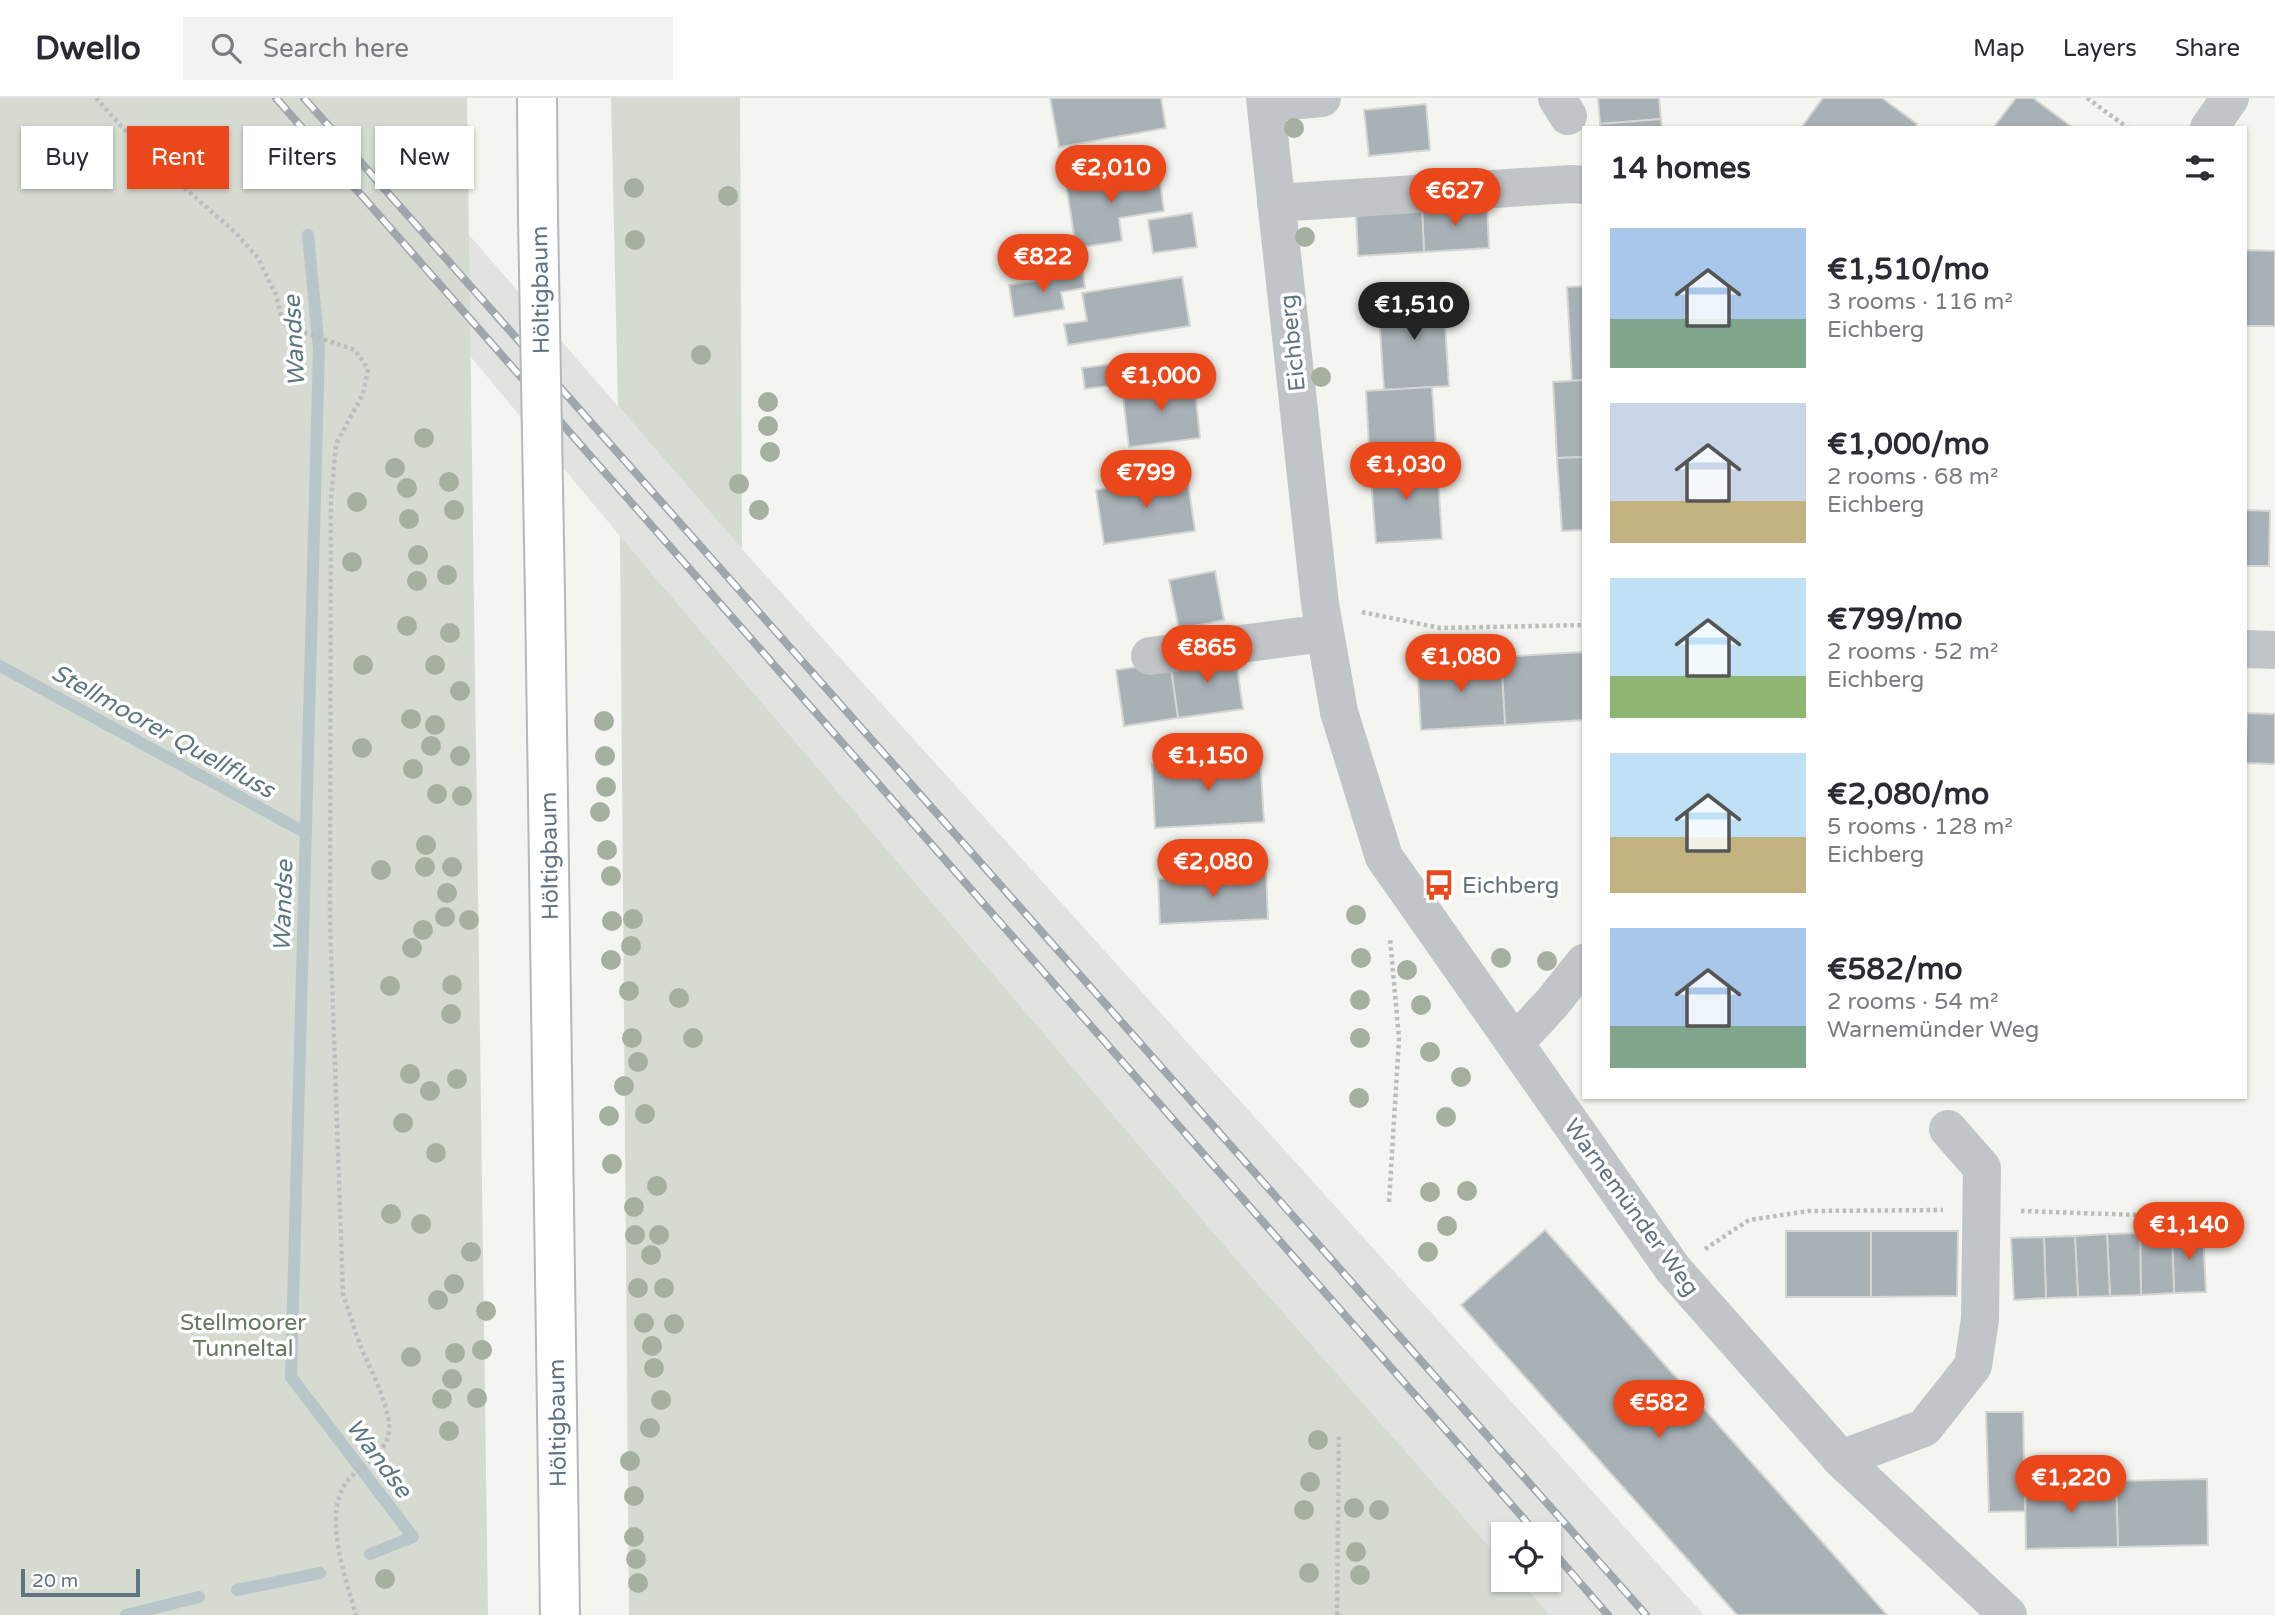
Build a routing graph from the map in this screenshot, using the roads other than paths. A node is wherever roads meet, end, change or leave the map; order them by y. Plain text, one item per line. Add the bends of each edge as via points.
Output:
1 (537, 98) edge
2 (1322, 98) edge
3 (2230, 98) edge
4 (1266, 101) edge
5 (2210, 126) edge
6 (1582, 185) edge
7 (1276, 204) junction
8 (1324, 633) junction
9 (2247, 649) edge
10 (2275, 650) edge
11 (1150, 656) dead end
12 (1582, 966) edge
13 (1514, 1043) junction
14 (1948, 1129) dead end
15 (1841, 1460) junction
16 (559, 1615) edge
17 (2008, 1615) edge

1 - 16 main road, Höltigbaum, bridge
2 - 4 street
3 - 5 street
4 - 7 street, Eichberg
6 - 7 street
7 - 8 street, Eichberg
8 - 11 street
8 - 13 street, Eichberg via 1339,712 1384,857
9 - 10 street
12 - 13 street
13 - 15 street, Warnemünder Weg via 1673,1269
14 - 15 street via 1982,1167 1980,1319 1973,1366 1924,1428
15 - 17 street, Warnemünder Weg

